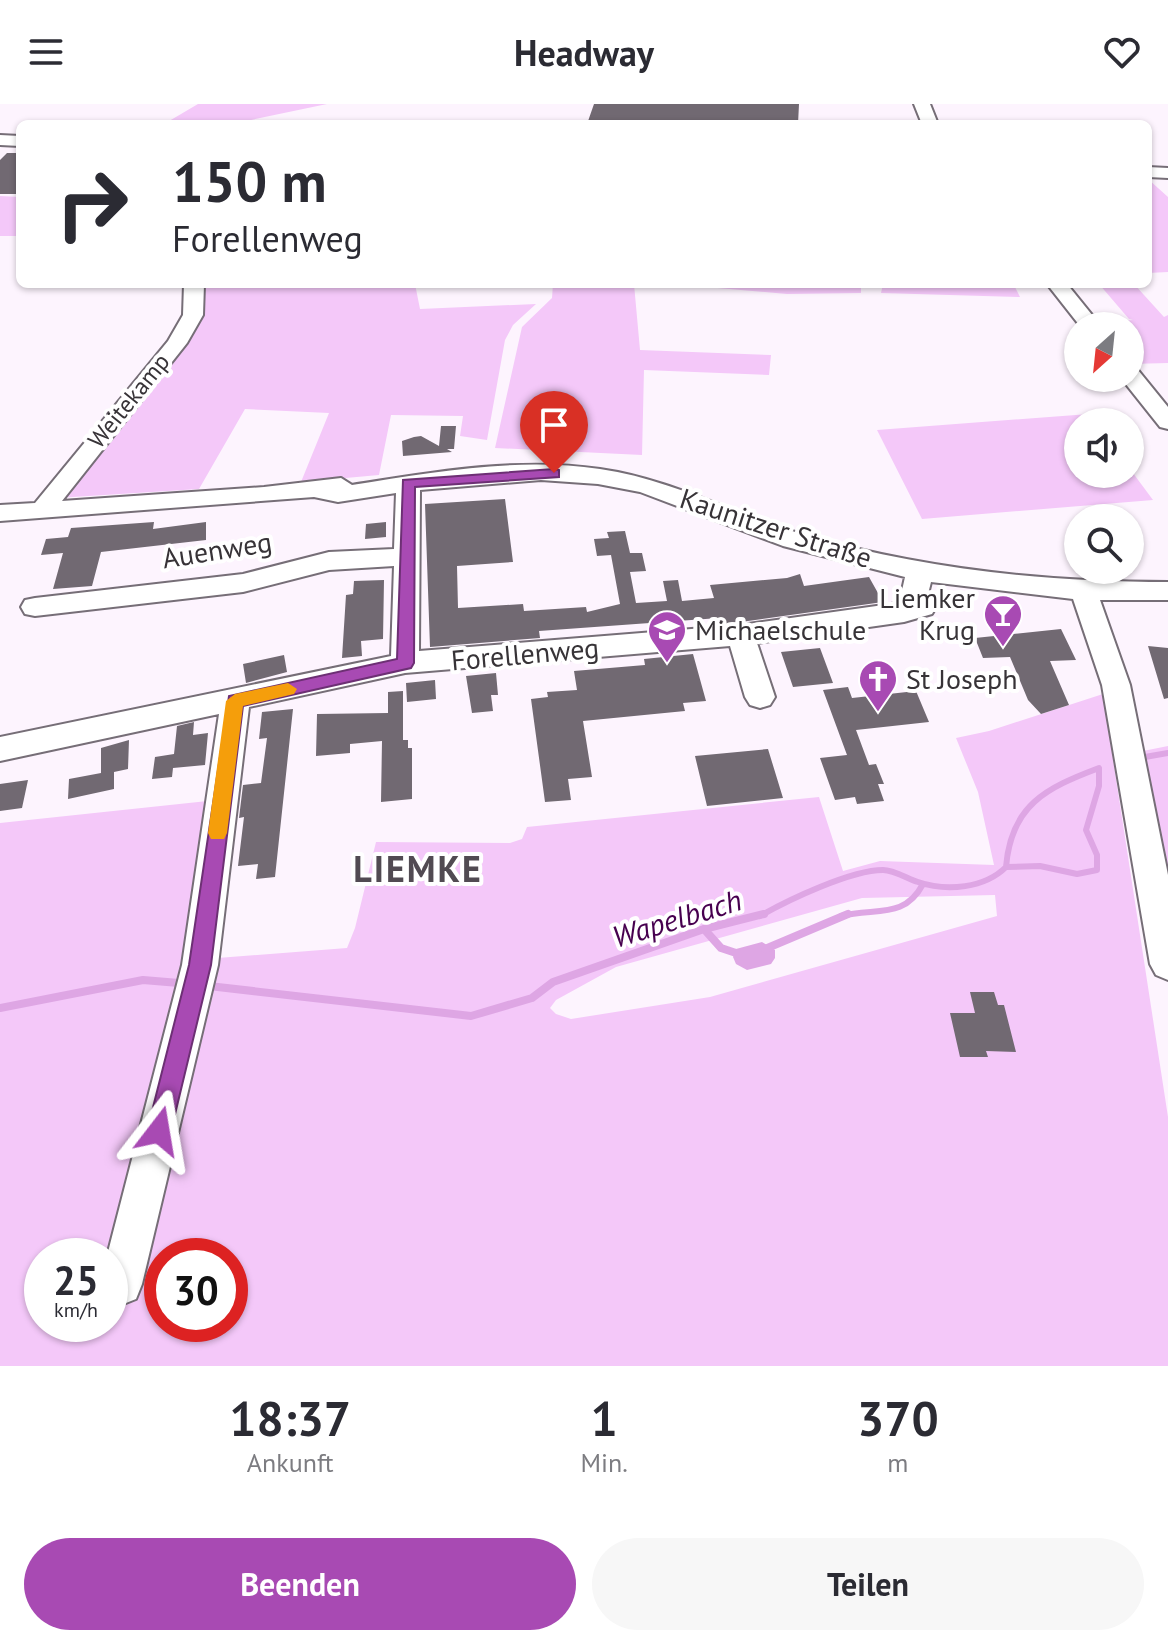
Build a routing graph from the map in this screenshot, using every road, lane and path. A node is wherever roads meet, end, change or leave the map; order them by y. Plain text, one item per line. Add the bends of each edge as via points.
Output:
1 (194, 288) edge
2 (1060, 288) edge
3 (1080, 312) edge
4 (1144, 392) edge
5 (1168, 422) edge
6 (396, 485) junction
7 (45, 511) junction
8 (0, 513) edge
9 (408, 557) junction
10 (920, 571) junction
11 (1083, 589) junction
12 (1168, 591) edge
13 (35, 607) dead end
14 (741, 635) junction
15 (405, 663) junction
16 (760, 697) dead end
17 (235, 701) junction
18 (0, 749) edge
19 (1168, 964) edge
20 (128, 1256) edge

1 - 7 street, Weitekamp via 193,315 177,343
2 - 3 street
4 - 5 street
6 - 7 street, Kaunitzer Straße via 368,492
6 - 9 street
6 - 10 street, Kaunitzer Straße via 532,473 627,481 788,538
7 - 8 street, Kaunitzer Straße
9 - 13 street, Auenweg via 329,561 243,583
9 - 15 street
10 - 11 street, Kaunitzer Straße
10 - 14 street, Forellenweg via 914,595 922,607
11 - 12 street, Kaunitzer Straße
11 - 19 street via 1116,685
14 - 15 street, Forellenweg
14 - 16 street
15 - 17 street, Forellenweg
17 - 18 street, Forellenweg
17 - 20 street via 200,965

